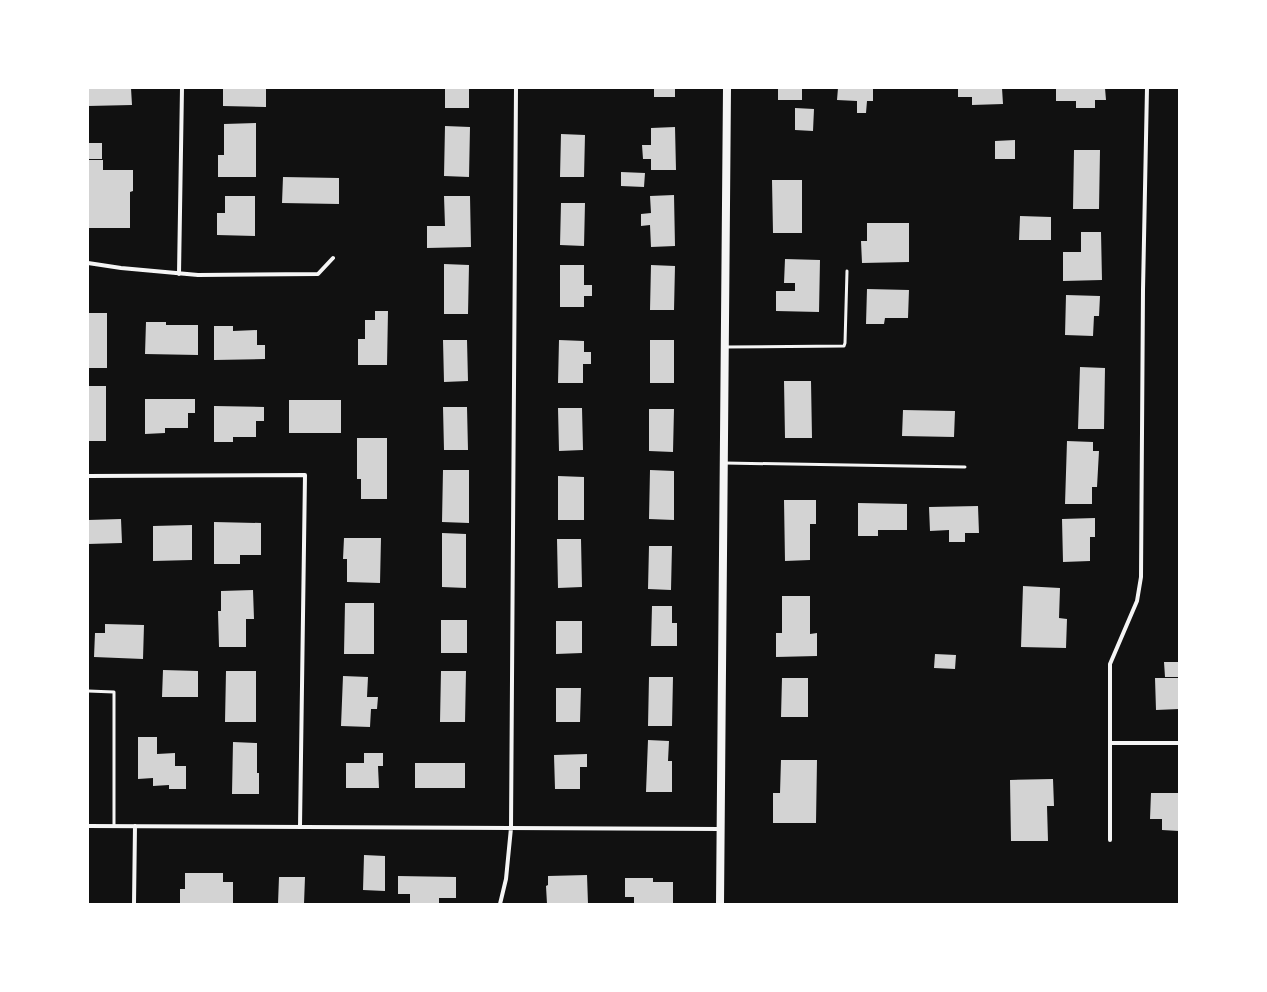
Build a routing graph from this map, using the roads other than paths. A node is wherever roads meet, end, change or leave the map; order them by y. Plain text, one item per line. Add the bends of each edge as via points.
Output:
1 (182, 88) edge
2 (516, 88) edge
3 (727, 88) edge
4 (1147, 88) edge
5 (333, 258) dead end
6 (88, 263) edge
7 (848, 271) dead end
8 (179, 274) junction
9 (725, 347) junction
10 (723, 463) junction
11 (965, 467) dead end
12 (88, 476) edge
13 (88, 691) edge
14 (1110, 743) junction
15 (1179, 743) edge
16 (88, 826) edge
17 (114, 826) junction
18 (135, 826) junction
19 (300, 827) junction
20 (511, 828) junction
21 (720, 829) junction
22 (1110, 840) dead end
23 (134, 904) edge
24 (500, 904) edge
25 (720, 904) edge

1 - 8 street
2 - 20 street
3 - 9 main road
4 - 14 street via 1141,577 1137,601 1110,664
5 - 8 street via 318,274
6 - 8 street
7 - 9 lane via 844,346
9 - 10 main road
10 - 11 lane
10 - 21 main road
12 - 19 street via 305,475
13 - 17 lane via 114,692
14 - 15 street
14 - 22 street
16 - 17 street
17 - 18 street
18 - 19 street
18 - 23 street
19 - 20 street
20 - 21 street
20 - 24 street via 506,879
21 - 25 main road

